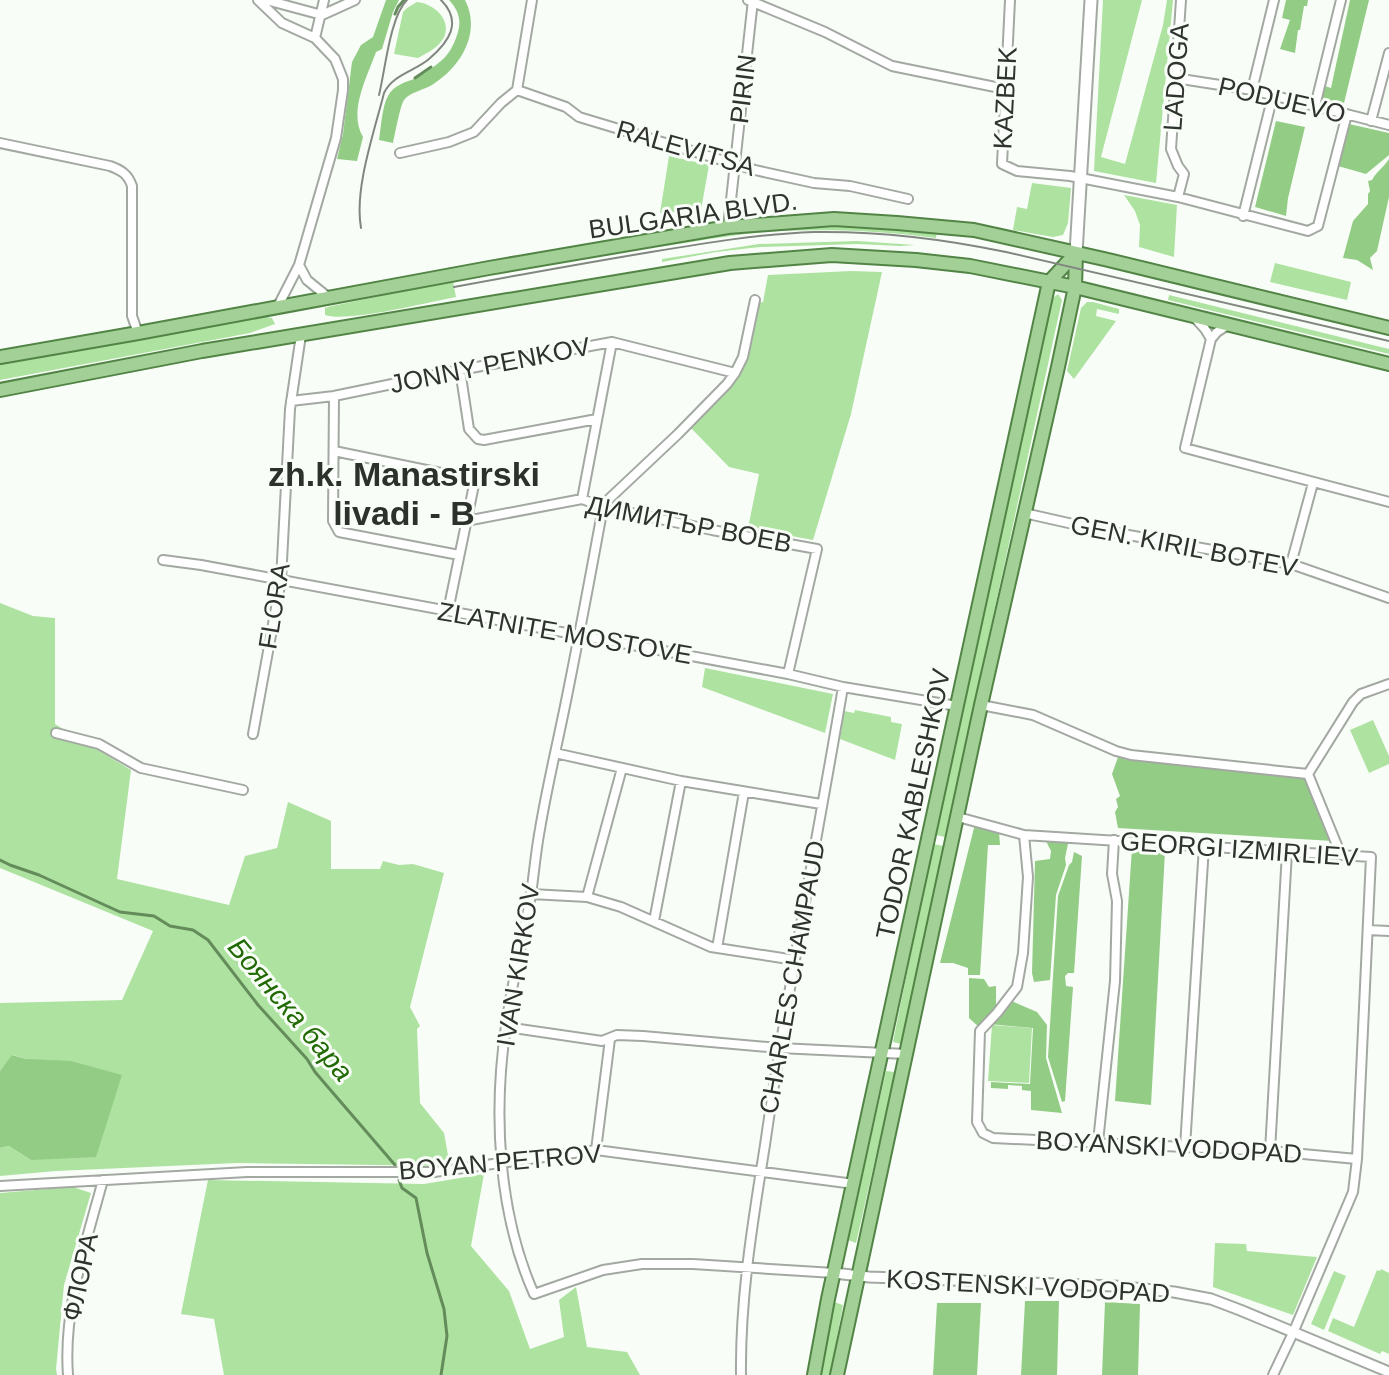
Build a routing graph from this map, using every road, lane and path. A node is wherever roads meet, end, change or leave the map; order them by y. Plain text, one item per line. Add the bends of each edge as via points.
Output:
1 (258, 0) edge
2 (266, 0) edge
3 (324, 0) edge
4 (355, 0) edge
5 (532, 0) edge
6 (1010, 0) edge
7 (1091, 0) edge
8 (1181, 0) edge
9 (1274, 0) edge
10 (1341, 0) edge
11 (752, 1) edge
12 (322, 15) junction
13 (315, 38) junction
14 (1389, 53) edge
15 (1175, 78) junction
16 (1005, 89) junction
17 (517, 90) junction
18 (1252, 90) junction
19 (1273, 95) junction
20 (1315, 106) junction
21 (1347, 114) junction
22 (1371, 121) junction
23 (1389, 125) edge
24 (0, 143) edge
25 (400, 153) dead end
26 (734, 163) junction
27 (1081, 178) junction
28 (1178, 197) junction
29 (908, 199) dead end
30 (1243, 216) junction
31 (728, 227) junction
32 (1076, 253) junction
33 (299, 265) junction
34 (1049, 282) junction
35 (1075, 287) junction
36 (329, 298) junction
37 (755, 300) dead end
38 (277, 308) junction
39 (1194, 317) junction
40 (1229, 325) junction
41 (1389, 328) edge
42 (138, 333) junction
43 (301, 335) junction
44 (1211, 339) junction
45 (612, 342) junction
46 (0, 357) edge
47 (1389, 364) edge
48 (460, 370) junction
49 (735, 373) junction
50 (0, 390) edge
51 (334, 396) junction
52 (291, 401) junction
53 (597, 419) junction
54 (334, 451) junction
55 (1313, 483) junction
56 (582, 499) junction
57 (1389, 502) edge
58 (603, 507) junction
59 (1024, 513) junction
60 (466, 521) junction
61 (459, 555) junction
62 (163, 560) dead end
63 (1291, 564) junction
64 (281, 580) junction
65 (1389, 598) edge
66 (448, 611) junction
67 (579, 636) junction
68 (788, 674) junction
69 (1389, 684) edge
70 (843, 687) junction
71 (981, 705) junction
72 (957, 706) junction
73 (56, 733) dead end
74 (253, 734) dead end
75 (555, 753) junction
76 (622, 768) junction
77 (1308, 774) junction
78 (681, 781) junction
79 (243, 790) dead end
80 (744, 792) junction
81 (821, 804) junction
82 (958, 817) junction
83 (1024, 835) junction
84 (1114, 840) junction
85 (1204, 846) junction
86 (1287, 852) junction
87 (1341, 855) junction
88 (531, 894) junction
89 (587, 897) junction
90 (654, 921) junction
91 (1368, 930) junction
92 (1389, 931) edge
93 (717, 948) junction
94 (795, 960) junction
95 (506, 1027) junction
96 (610, 1039) junction
97 (779, 1048) junction
98 (882, 1053) junction
99 (906, 1054) junction
100 (1098, 1142) junction
101 (1185, 1147) junction
102 (596, 1150) junction
103 (1270, 1151) junction
104 (1357, 1159) junction
105 (502, 1163) junction
106 (761, 1172) junction
107 (103, 1180) junction
108 (854, 1184) junction
109 (0, 1186) edge
110 (748, 1269) junction
111 (834, 1273) junction
112 (857, 1276) junction
113 (534, 1294) joint
114 (1293, 1333) junction
115 (1389, 1372) edge
116 (68, 1375) edge
117 (741, 1375) edge
118 (814, 1375) edge
119 (837, 1375) edge
120 (1273, 1375) edge

1 - 13 street via 282,23
2 - 12 street
3 - 12 street
4 - 12 street
5 - 17 street
6 - 16 street, KAZBEK
7 - 27 main road, TODOR KABLESHKOV
8 - 15 street, LADOGA
9 - 18 street
10 - 20 street
11 - 16 street via 892,66
11 - 26 street, PIRIN
12 - 13 street
13 - 33 street via 335,59 343,90 336,138
14 - 22 street
15 - 18 street, PODUEVO
15 - 28 street, LADOGA via 1171,149 1184,174
16 - 27 street, KAZBEK via 1002,164 1017,171
17 - 25 street via 474,132
17 - 26 street, RALEVITSA via 579,117
18 - 19 street, PODUEVO
19 - 20 street, PODUEVO
19 - 30 street
20 - 21 street, PODUEVO
21 - 22 street, PODUEVO
21 - 30 street via 1318,226 1308,231
22 - 23 street, PODUEVO
24 - 42 street via 110,166 129,177 132,316
26 - 29 street, RALEVITSA
26 - 31 street, PIRIN
27 - 28 street
27 - 32 main road, TODOR KABLESHKOV
28 - 30 street
31 - 32 main road, BULGARIA BLVD. via 834,219 897,223 974,230
31 - 36 main road, BULGARIA BLVD.
32 - 34 main road
32 - 35 main road, TODOR KABLESHKOV
32 - 41 main road, BULGARIA BLVD.
33 - 36 street via 307,280
33 - 38 street
34 - 35 main road, BULGARIA BLVD.
34 - 43 main road, BULGARIA BLVD. via 970,266 832,255 730,263
34 - 72 main road, TODOR KABLESHKOV
35 - 39 main road, BULGARIA BLVD.
35 - 59 main road, TODOR KABLESHKOV
36 - 38 main road, BULGARIA BLVD.
37 - 49 street
38 - 42 main road, BULGARIA BLVD.
39 - 40 main road, BULGARIA BLVD.
39 - 44 street
40 - 44 street
40 - 47 main road, BULGARIA BLVD.
42 - 46 main road, BULGARIA BLVD.
43 - 50 main road, BULGARIA BLVD.
43 - 52 street, FLORA
44 - 55 street via 1185,448
45 - 48 street, JONNY PENKOV
45 - 49 street, JONNY PENKOV
45 - 53 street
48 - 51 street, JONNY PENKOV
48 - 53 street via 469,429 478,439
49 - 58 street
51 - 52 street, JONNY PENKOV
51 - 54 street
52 - 64 street, FLORA
53 - 56 street
54 - 60 street via 475,480
54 - 61 street via 333,521 339,532
55 - 57 street
55 - 63 street
56 - 58 street, ДИМИТЪР ВОЕВ
56 - 60 street, ДИМИТЪР ВОЕВ
58 - 67 street, IVAN KIRKOV
58 - 68 street, ДИМИТЪР ВОЕВ via 817,549
59 - 63 street, GEN. KIRIL BOTEV
59 - 71 main road, TODOR KABLESHKOV
60 - 61 street
61 - 66 street
62 - 64 street, ZLATNITE MOSTOVE
63 - 65 street, GEN. KIRIL BOTEV
64 - 66 street, ZLATNITE MOSTOVE
64 - 74 street, FLORA
66 - 67 street, ZLATNITE MOSTOVE
67 - 68 street, ZLATNITE MOSTOVE
67 - 75 street, IVAN KIRKOV
68 - 70 street, ZLATNITE MOSTOVE
69 - 77 street via 1353,702
70 - 72 street, ZLATNITE MOSTOVE
70 - 81 street, CHARLES CHAMPAUD
71 - 77 street via 1033,715 1131,755
71 - 82 main road, TODOR KABLESHKOV
72 - 98 main road, TODOR KABLESHKOV
73 - 79 street via 99,744 141,768
75 - 76 street
75 - 88 street, IVAN KIRKOV
76 - 78 street
76 - 89 street
77 - 87 street
78 - 80 street
78 - 90 street
80 - 81 street
80 - 93 street
81 - 94 street, CHARLES CHAMPAUD
82 - 83 street, GEORGI IZMIRLIEV
82 - 99 main road, TODOR KABLESHKOV
83 - 84 street, GEORGI IZMIRLIEV
83 - 100 street, BOYANSKI VODOPAD via 1028,877 1023,953 1017,987 980,1031 977,1122 993,1138
84 - 85 street, GEORGI IZMIRLIEV
84 - 100 street via 1115,981
85 - 86 street, GEORGI IZMIRLIEV
85 - 101 street
86 - 87 street, GEORGI IZMIRLIEV
86 - 103 street
87 - 91 street, GEORGI IZMIRLIEV via 1371,857
88 - 89 street
88 - 95 street, IVAN KIRKOV
89 - 90 street
90 - 93 street
91 - 92 street
91 - 104 street, GEORGI IZMIRLIEV
93 - 94 street
94 - 97 street, CHARLES CHAMPAUD
95 - 96 street
95 - 105 street, IVAN KIRKOV via 500,1089
96 - 97 street via 643,1036
96 - 102 street
97 - 98 street
97 - 106 street, CHARLES CHAMPAUD
98 - 99 street
98 - 108 main road, TODOR KABLESHKOV
99 - 112 main road, TODOR KABLESHKOV
100 - 101 street, BOYANSKI VODOPAD
101 - 103 street, BOYANSKI VODOPAD
102 - 105 street, BOYAN PETROV
102 - 106 street, BOYAN PETROV
103 - 104 street, BOYANSKI VODOPAD
104 - 114 street, GEORGI IZMIRLIEV via 1353,1192
105 - 107 street, BOYAN PETROV via 434,1172 258,1172
105 - 113 street, IVAN KIRKOV via 516,1245
106 - 108 street, BOYAN PETROV
106 - 110 street, CHARLES CHAMPAUD
107 - 109 street, BOYAN PETROV
107 - 116 street, ФЛОРА via 68,1321
108 - 111 main road, TODOR KABLESHKOV
110 - 111 street, KOSTENSKI VODOPAD
110 - 113 street, KOSTENSKI VODOPAD via 630,1265
110 - 117 street, CHARLES CHAMPAUD
111 - 112 street, KOSTENSKI VODOPAD
111 - 118 main road, TODOR KABLESHKOV
112 - 114 street, KOSTENSKI VODOPAD via 1174,1292 1211,1299
112 - 119 main road, TODOR KABLESHKOV
114 - 115 street, KOSTENSKI VODOPAD
114 - 120 street, GEORGI IZMIRLIEV

